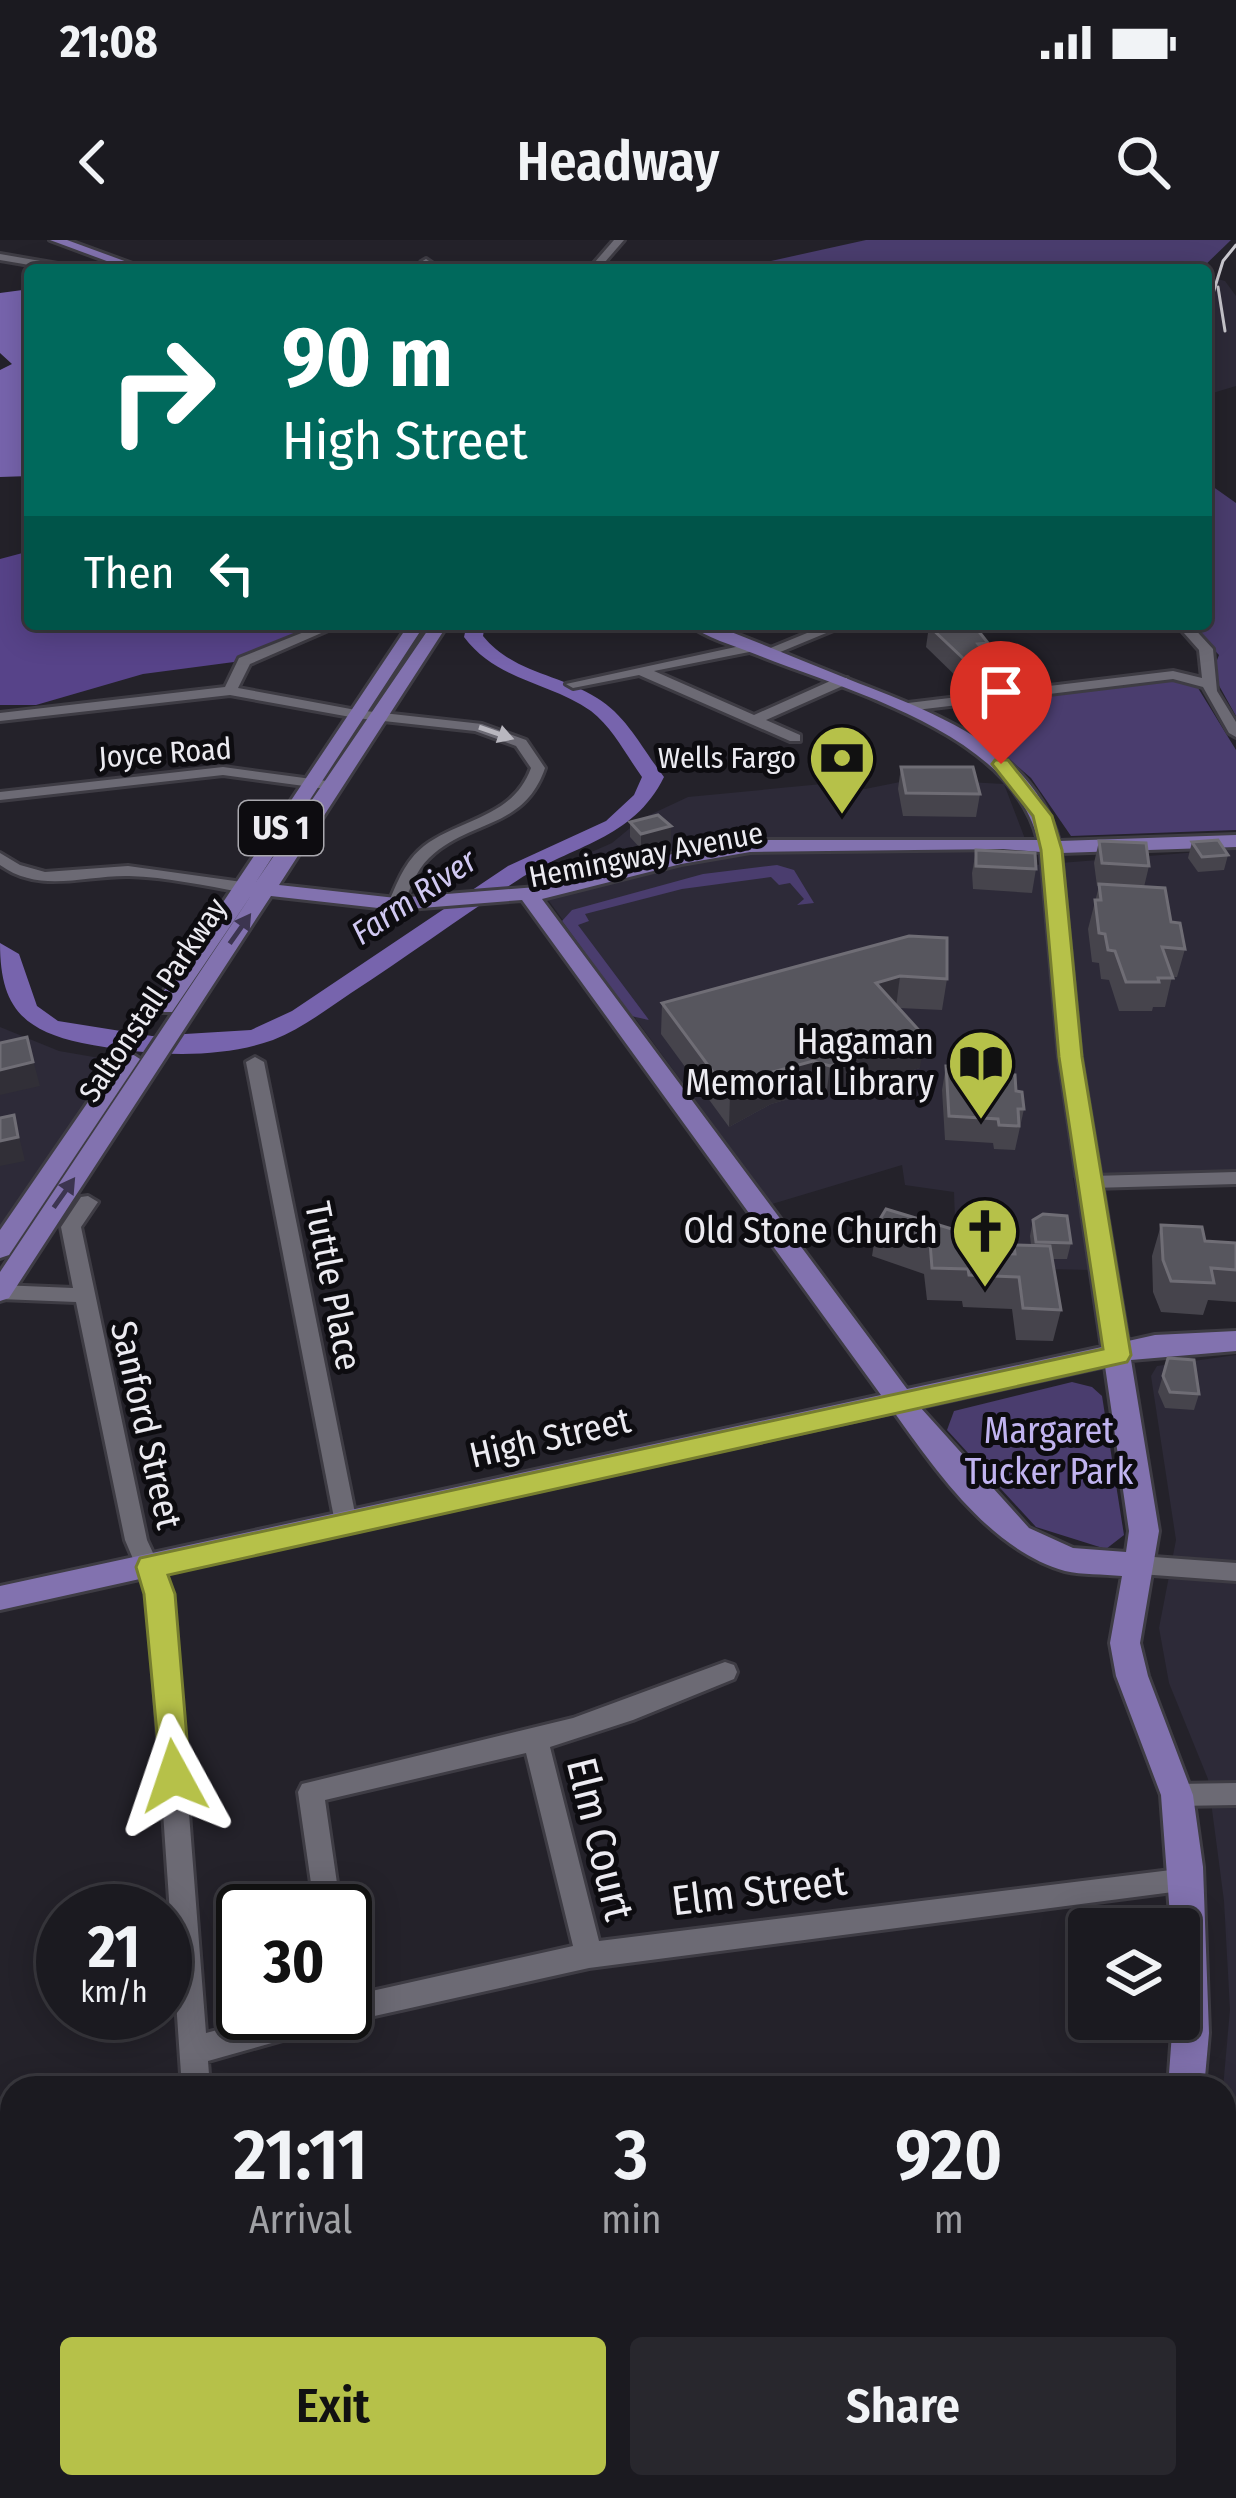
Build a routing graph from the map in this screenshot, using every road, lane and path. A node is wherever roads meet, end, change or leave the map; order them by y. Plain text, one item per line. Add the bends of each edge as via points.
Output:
1 (56, 240) edge
2 (619, 240) edge
3 (0, 257) edge
4 (426, 262) dead end
5 (40, 264) edge
6 (126, 264) edge
7 (429, 264) edge
8 (598, 264) edge
9 (320, 630) edge
10 (413, 630) edge
11 (436, 630) edge
12 (711, 630) edge
13 (823, 630) edge
14 (1189, 630) edge
15 (761, 650) junction
16 (642, 671) junction
17 (1207, 677) junction
18 (842, 681) junction
19 (573, 684) dead end
20 (230, 691) junction
21 (945, 700) junction
22 (908, 707) junction
23 (356, 715) junction
24 (381, 716) junction
25 (0, 717) edge
26 (754, 720) junction
27 (949, 727) junction
28 (1236, 733) edge
29 (795, 738) dead end
30 (308, 782) junction
31 (334, 786) junction
32 (0, 796) edge
33 (1228, 841) edge
34 (1052, 850) junction
35 (0, 858) edge
36 (242, 887) junction
37 (268, 890) junction
38 (533, 902) junction
39 (396, 904) junction
40 (151, 1042) junction
41 (255, 1062) dead end
42 (1236, 1178) edge
43 (1092, 1182) junction
44 (88, 1202) dead end
45 (0, 1249) edge
46 (0, 1292) edge
47 (84, 1295) junction
48 (1236, 1341) edge
49 (1118, 1355) junction
50 (902, 1405) junction
51 (346, 1523) junction
52 (1140, 1565) junction
53 (151, 1567) junction
54 (1236, 1572) edge
55 (0, 1598) edge
56 (725, 1672) dead end
57 (536, 1742) junction
58 (1236, 1794) edge
59 (1177, 1795) junction
60 (1187, 1880) junction
61 (324, 1884) edge
62 (589, 1955) junction
63 (372, 2004) edge
64 (233, 2040) edge
65 (196, 2050) junction
66 (196, 2076) edge
67 (1187, 2076) edge

1 - 6 main road
2 - 8 street
3 - 5 street
4 - 7 street
9 - 20 street via 244,661
10 - 23 main road, Saltonstall Parkway / US 1
11 - 24 main road, Saltonstall Parkway / US 1
12 - 15 main road
13 - 15 street
14 - 17 street via 1206,649
15 - 16 street
15 - 18 main road
16 - 19 street
16 - 26 street
17 - 21 street
17 - 28 street
18 - 22 main road
18 - 26 street
20 - 23 street
20 - 25 street
21 - 22 street
21 - 27 street
22 - 27 main road
23 - 24 street
23 - 30 main road, Saltonstall Parkway / US 1
24 - 31 main road, Saltonstall Parkway / US 1
24 -> 39 street via 503,734 521,743 538,768 535,785 513,807 431,848
26 - 29 street
27 - 34 main road via 1001,764 1034,802
30 - 31 street, Joyce Road
30 - 32 street, Joyce Road via 223,771
30 - 36 main road, Saltonstall Parkway / US 1
31 - 37 main road, Saltonstall Parkway / US 1
33 - 34 main road, Hemingway Avenue
34 - 38 main road, Hemingway Avenue via 1002,857 805,851
34 - 43 main road via 1070,1057
35 - 36 street via 43,877 130,871
36 - 37 main road, Hemingway Avenue
36 - 40 main road, Saltonstall Parkway / US 1
37 - 39 main road, Hemingway Avenue
40 -> 37 main road, Saltonstall Parkway / US 1
38 - 39 main road, Hemingway Avenue
38 - 50 main road
40 - 45 main road, Saltonstall Parkway / US 1
46 -> 40 main road, Saltonstall Parkway / US 1
41 - 51 street, Tuttle Place
42 - 43 street
43 - 49 main road
44 - 47 street, Sanford Street via 71,1227
46 - 47 street, Sanford Street
47 - 53 street, Sanford Street via 136,1540
48 - 49 main road, High Street
49 - 50 main road, High Street
49 - 52 main road via 1144,1531
50 - 51 main road, High Street
50 - 52 main road via 1019,1536 1069,1560
51 - 53 main road, High Street
52 - 54 street
52 - 59 main road via 1125,1643
53 - 55 main road, High Street
53 - 65 street, Sanford Street via 160,1594
56 - 57 street, Elm Court
57 - 61 street, Elm Court via 311,1792
57 - 62 street, Elm Court
58 - 59 street
59 - 60 main road
60 - 62 street, Elm Street
60 - 67 main road
62 - 63 street, Elm Street
64 - 65 street
65 - 66 street, Sanford Street

